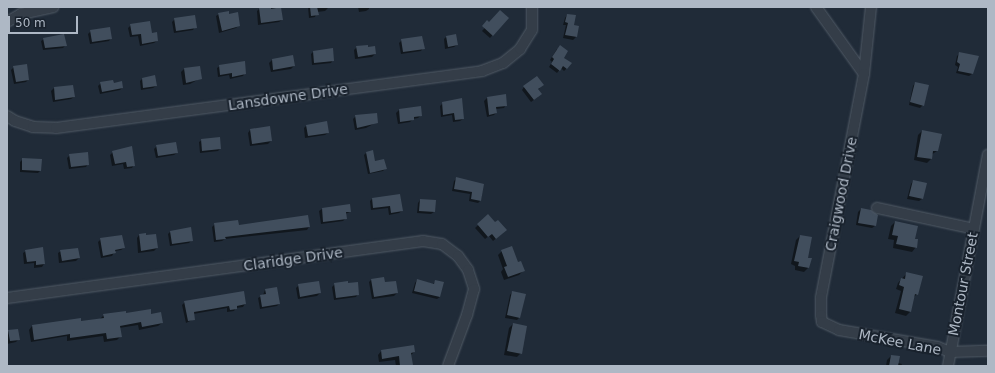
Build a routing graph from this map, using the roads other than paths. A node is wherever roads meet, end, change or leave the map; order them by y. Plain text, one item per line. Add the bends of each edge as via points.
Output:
1 (53, 7) edge
2 (532, 7) edge
3 (816, 7) edge
4 (871, 7) edge
5 (7, 22) edge
6 (864, 74) junction
7 (7, 116) edge
8 (988, 155) edge
9 (877, 208) dead end
10 (974, 229) junction
11 (7, 298) edge
12 (821, 315) joint
13 (988, 351) edge
14 (950, 352) junction
15 (448, 366) edge
16 (948, 366) edge

1 - 5 street via 21,14
2 - 7 street, Lansdowne Drive via 532,30 520,49 504,63 482,71 56,128 34,127
3 - 6 street
4 - 6 street, Craigwood Drive
6 - 12 street, Craigwood Drive via 821,298
8 - 10 street, Montour Street
9 - 10 street
10 - 14 street, Montour Street
11 - 15 street, Claridge Drive via 423,242 442,244 458,256 468,270 474,289
12 - 14 street, McKee Lane via 822,322 839,330 938,347
13 - 14 street, McKee Lane
14 - 16 street, Montour Street

